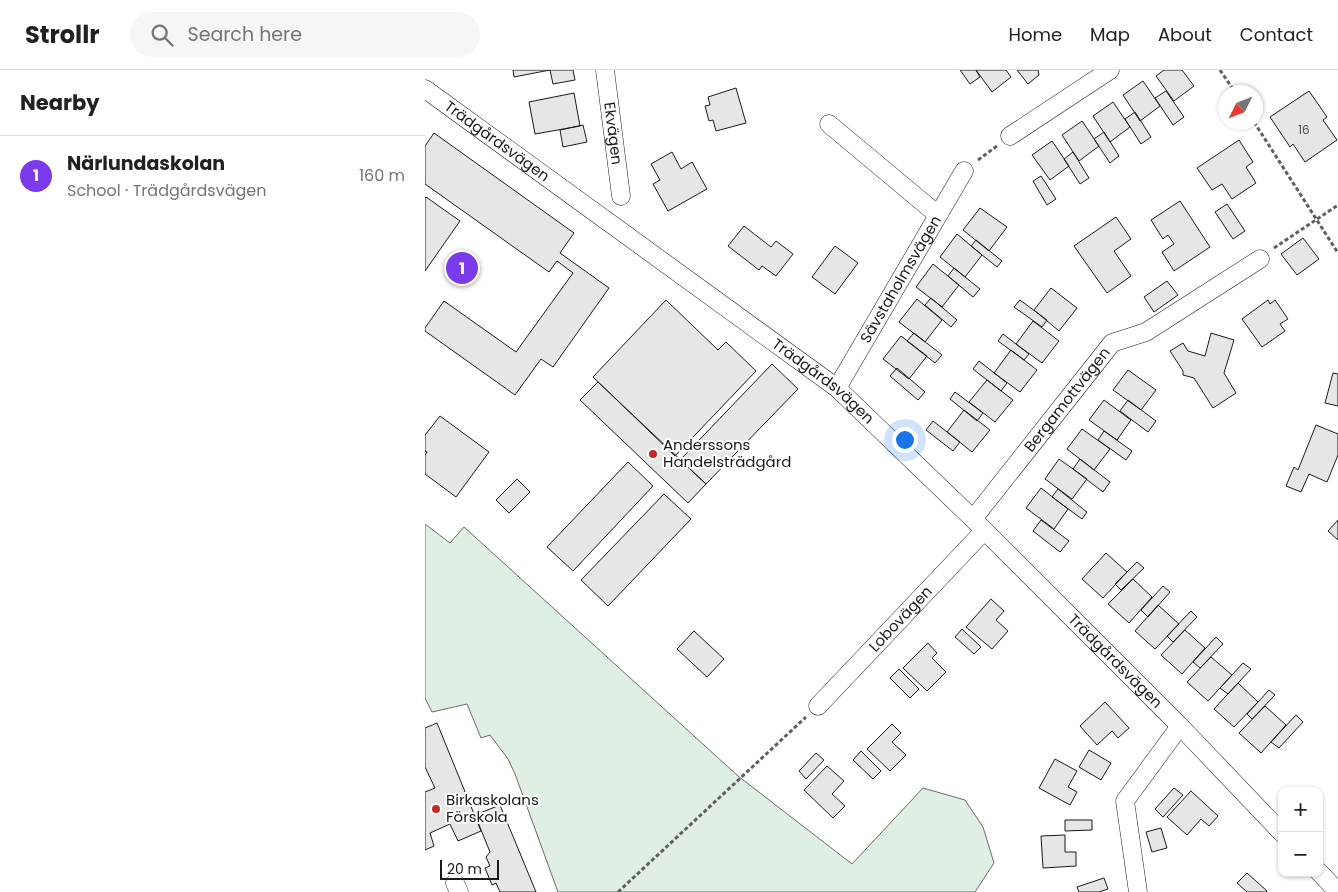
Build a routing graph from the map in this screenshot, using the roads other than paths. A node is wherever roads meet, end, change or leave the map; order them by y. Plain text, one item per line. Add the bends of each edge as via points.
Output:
1 (605, 70) edge
2 (1110, 70) edge
3 (425, 89) edge
4 (829, 124) dead end
5 (1010, 136) road end
6 (963, 171) road end
7 (621, 196) dead end
8 (938, 215) junction
9 (1260, 259) road end
10 (837, 388) junction
11 (978, 525) junction
12 (818, 706) road end
13 (1180, 726) junction
14 (1281, 832) edge
15 (1323, 876) edge
16 (1138, 892) edge
17 (1338, 892) edge

1 - 7 street, Ekvägen
2 - 5 street
3 - 10 street, Trädgårdsvägen
4 - 8 street
6 - 8 street, Sävstaholmsvägen
8 - 10 street, Sävstaholmsvägen
9 - 11 street, Bergamottvägen via 1146,332 1112,343
10 - 11 street, Trädgårdsvägen
11 - 12 street, Lobovägen
11 - 13 street, Trädgårdsvägen
13 - 14 street, Trädgårdsvägen
13 - 16 street via 1125,801
15 - 17 street

